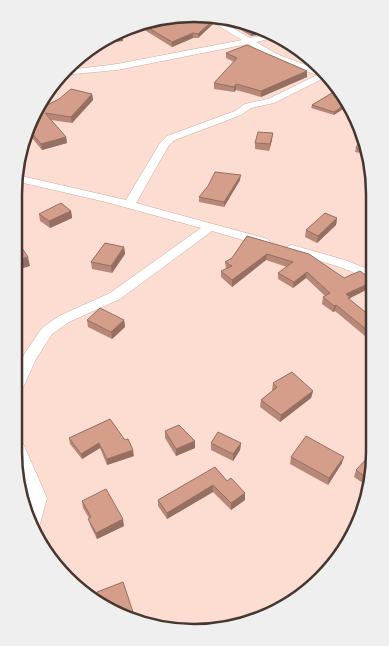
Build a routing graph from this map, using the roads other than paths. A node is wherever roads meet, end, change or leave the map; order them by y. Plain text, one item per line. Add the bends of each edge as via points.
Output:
1 (222, 25) edge
2 (264, 38) edge
3 (248, 40) junction
4 (314, 71) edge
5 (74, 72) edge
6 (320, 77) edge
7 (23, 179) edge
8 (128, 204) junction
9 (210, 227) junction
10 (366, 273) edge
11 (22, 373) edge
12 (23, 462) edge
13 (34, 512) edge

1 - 3 street
2 - 3 street
3 - 4 street via 276,57
3 - 5 street via 117,67
6 - 8 street via 271,101 248,106 238,113 171,138
7 - 8 street
8 - 9 street
9 - 10 street via 341,263
9 - 11 street via 115,296 64,319 47,331
12 - 13 street via 38,498

